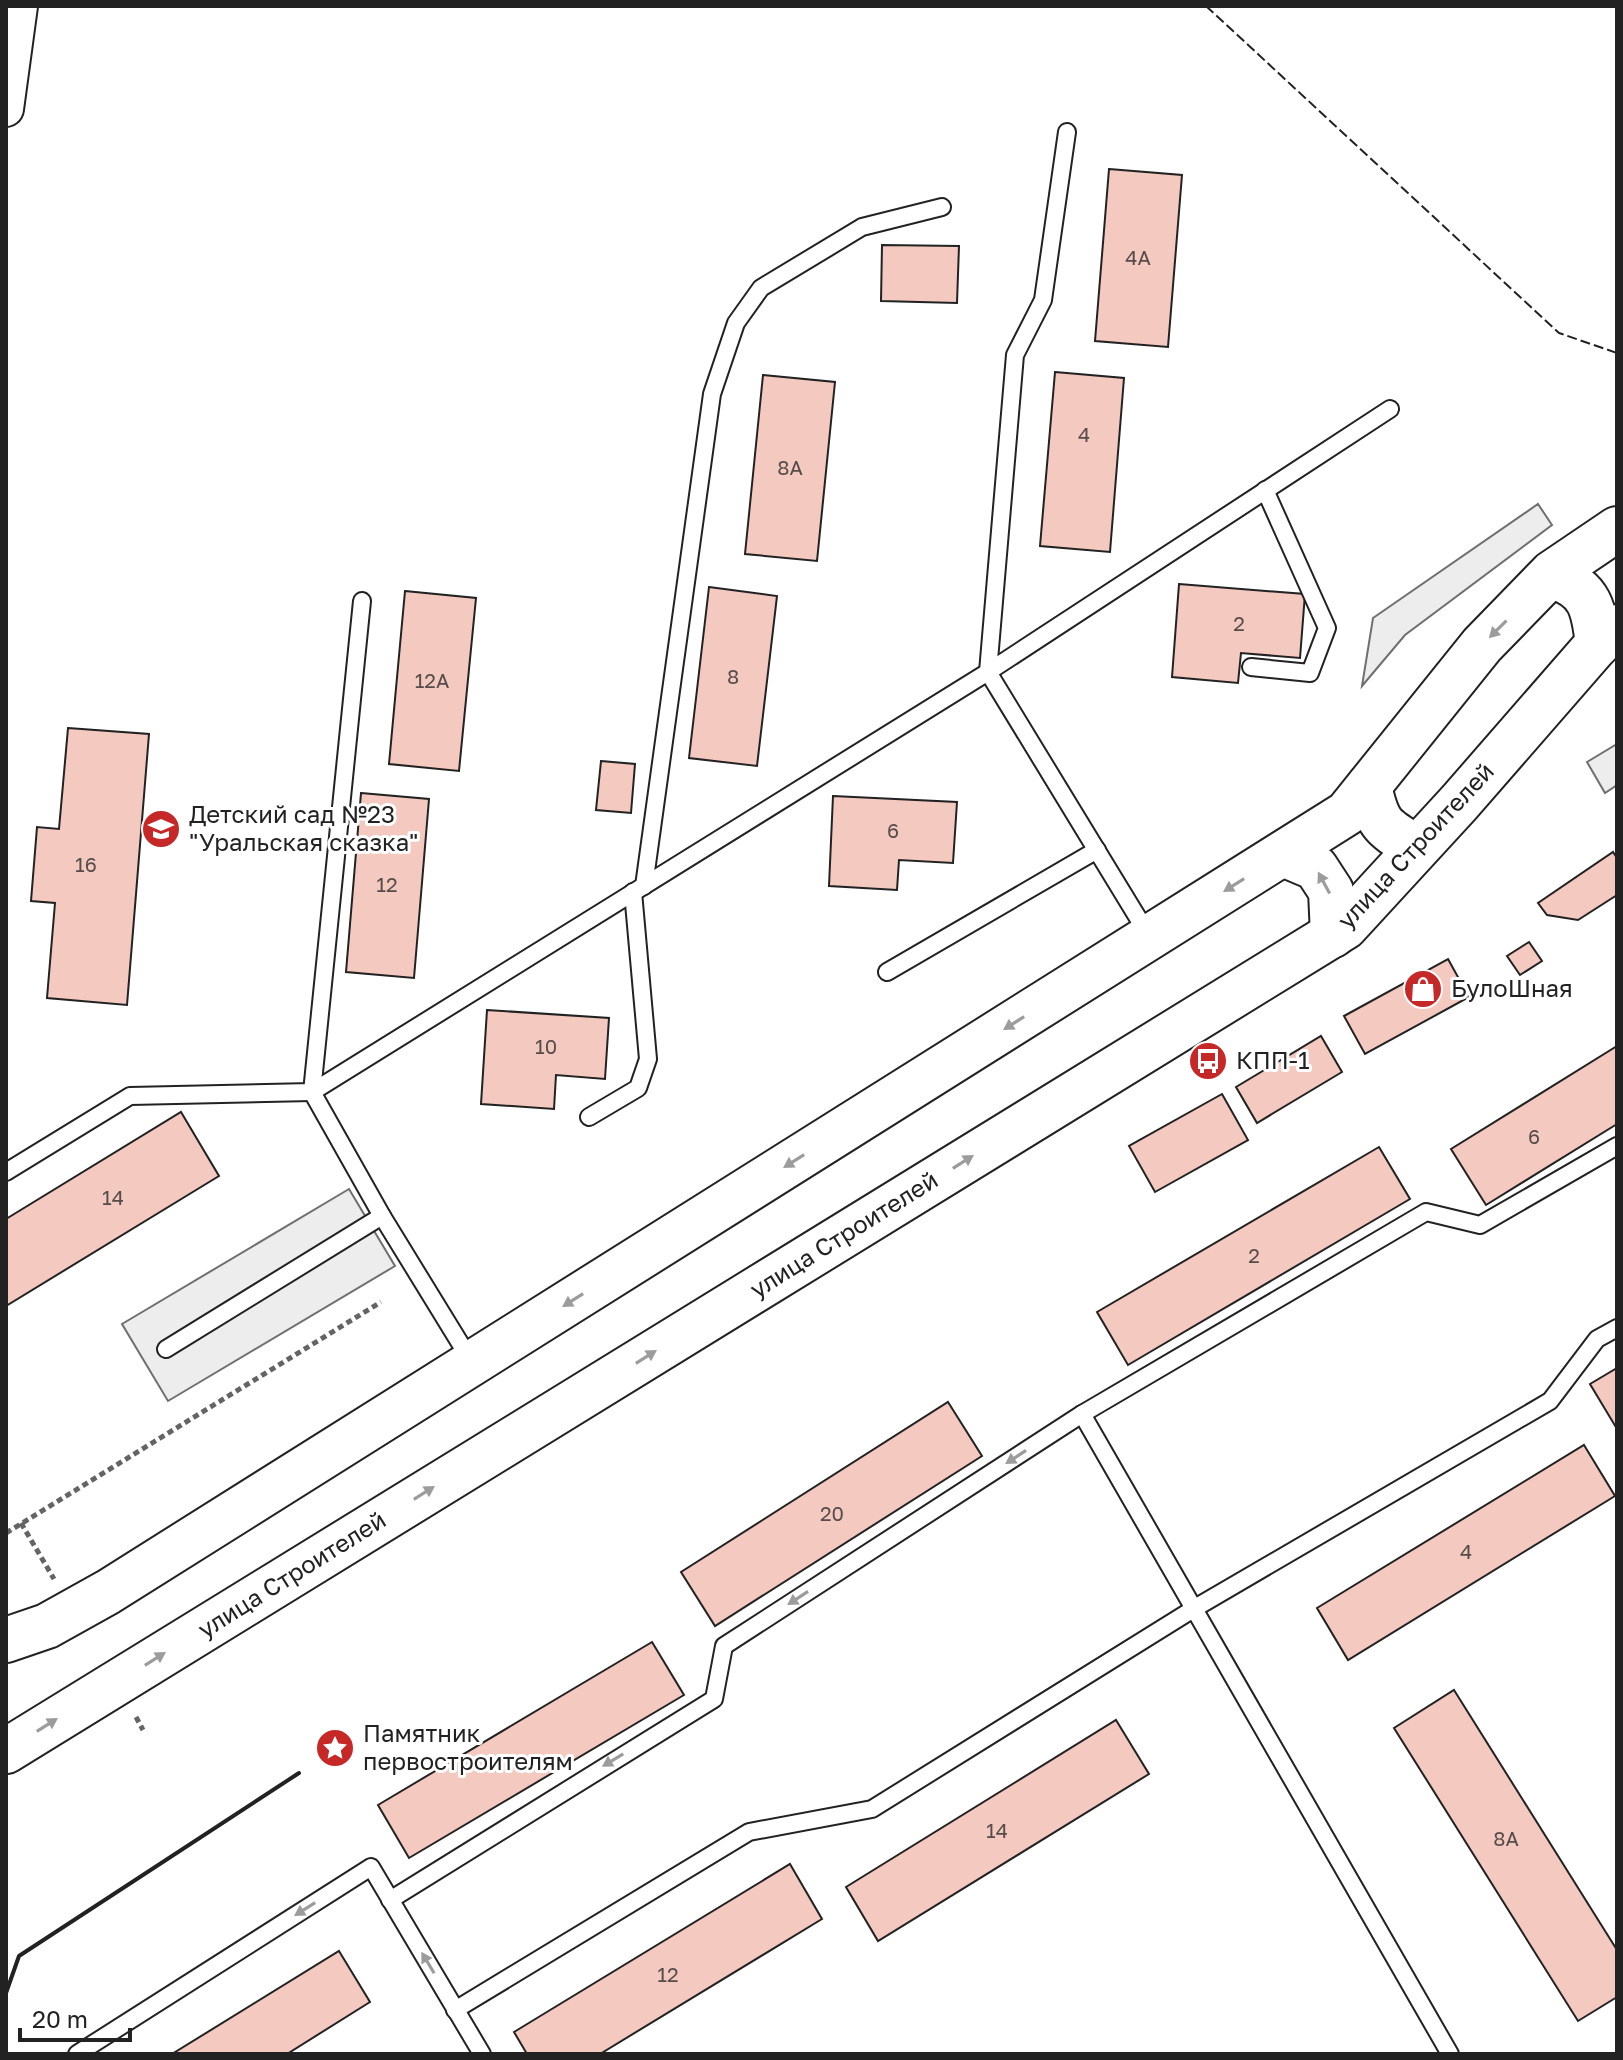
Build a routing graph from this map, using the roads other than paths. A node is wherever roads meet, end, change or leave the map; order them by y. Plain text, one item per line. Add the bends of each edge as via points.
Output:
1 (20, 6) edge
2 (6, 109) edge
3 (1067, 132) dead end
4 (942, 207) dead end
5 (1390, 409) dead end
6 (1265, 490) junction
7 (1617, 529) edge
8 (1549, 577) junction
9 (362, 601) dead end
10 (1608, 635) edge
11 (1251, 667) dead end
12 (988, 672) junction
13 (1369, 786) junction
14 (1417, 848) junction
15 (1097, 850) junction
16 (1283, 854) junction
17 (638, 889) junction
18 (1333, 935) junction
19 (1150, 937) junction
20 (887, 972) dead end
21 (312, 1092) junction
22 (589, 1117) dead end
23 (1617, 1146) edge
24 (6, 1172) edge
25 (382, 1216) junction
26 (1617, 1328) edge
27 (166, 1349) dead end
28 (473, 1363) junction
29 (1082, 1414) junction
30 (1195, 1608) junction
31 (6, 1640) edge
32 (6, 1751) edge
33 (390, 1900) junction
34 (455, 2010) junction
35 (77, 2054) edge
36 (482, 2054) edge
37 (1450, 2054) edge

1 - 2 street
3 - 12 lane via 1043,300 1015,355
4 - 17 lane via 862,227 761,288 736,323 712,394
5 - 6 lane
6 - 11 lane via 1327,628 1310,673
6 - 12 lane
7 - 8 main road
8 - 10 main road via 1570,582 1587,597
8 -> 13 main road via 1482,645
9 - 21 lane
10 - 14 main road, улица Строителей
12 - 15 lane
12 - 17 lane
13 - 14 main road via 1375,815
13 - 16 main road via 1347,813
14 - 18 main road, улица Строителей
15 - 19 lane
15 - 20 lane
18 -> 16 main road via 1331,891 1316,868
16 -> 19 main road
17 - 21 lane
17 - 22 lane via 648,1059 638,1088
32 -> 18 main road, улица Строителей
19 -> 28 main road
21 - 24 lane via 130,1096
21 - 25 lane
23 - 29 lane via 1480,1225 1426,1212
25 - 27 lane
25 - 28 lane
26 - 30 lane via 1597,1339 1550,1401
28 - 31 main road via 108,1592 47,1626
29 - 30 lane
29 -> 33 lane via 724,1646 714,1699
30 - 34 lane via 872,1809 749,1832
30 - 37 lane
34 -> 33 lane
33 -> 35 lane via 371,1867
34 - 36 lane

